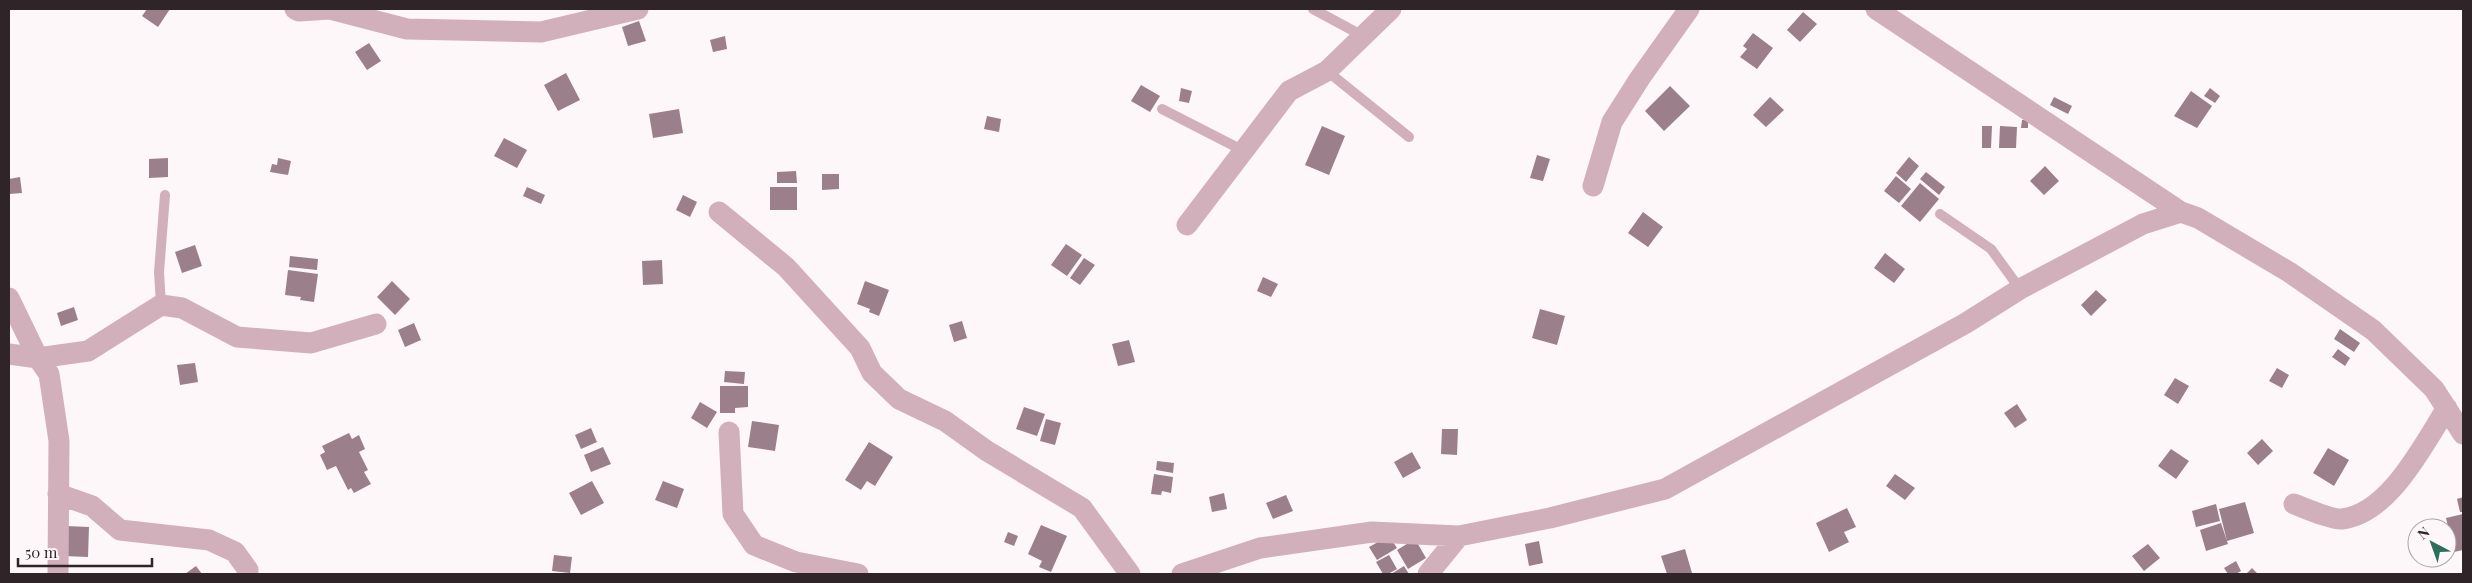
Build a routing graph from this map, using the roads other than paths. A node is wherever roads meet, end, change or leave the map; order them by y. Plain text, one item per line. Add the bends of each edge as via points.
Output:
1 (295, 9) edge
2 (638, 9) edge
3 (1313, 9) edge
4 (1391, 9) edge
5 (1689, 9) edge
6 (1876, 9) edge
7 (1363, 36) junction
8 (1327, 71) junction
9 (1162, 109) dead end
10 (1409, 137) dead end
11 (1244, 151) junction
12 (1592, 186) dead end
13 (166, 195) dead end
14 (719, 212) dead end
15 (2180, 212) junction
16 (1940, 214) dead end
17 (1188, 225) dead end
18 (2020, 289) junction
19 (9, 298) edge
20 (161, 305) junction
21 (376, 324) dead end
22 (9, 354) edge
23 (38, 358) junction
24 (2447, 408) junction
25 (729, 432) dead end
26 (2463, 434) edge
27 (58, 494) junction
28 (2294, 504) dead end
29 (1459, 536) junction
30 (58, 574) edge
31 (248, 574) edge
32 (858, 574) edge
33 (1130, 574) edge
34 (1182, 574) edge
35 (1428, 574) edge

1 - 2 street via 330,9 407,29 540,32
3 - 7 lane
4 - 7 street
5 - 12 street via 1612,122
6 - 15 street
7 - 8 street
8 - 10 lane
8 - 11 street via 1290,91
9 - 11 lane
11 - 17 street
13 - 20 lane via 159,272
14 - 33 street via 786,267 860,348 872,373 898,399 945,421 986,451 1082,508
15 - 18 street via 2143,224
15 - 24 street via 2198,218 2289,272 2373,330 2434,389
16 - 18 lane via 1991,249
18 - 29 street via 1966,323 1665,489 1550,518
19 - 23 street
20 - 21 street via 182,308 236,337 310,343
20 - 23 street via 88,351
22 - 23 street
23 - 27 street via 49,374 59,441
24 - 26 street
24 - 28 street via 2391,491 2367,510 2341,520
25 - 32 street via 733,514 754,546 796,562
27 - 30 street
27 - 31 street via 92,506 120,530 209,540 235,552
29 - 34 street via 1372,532 1260,548
29 - 35 street

